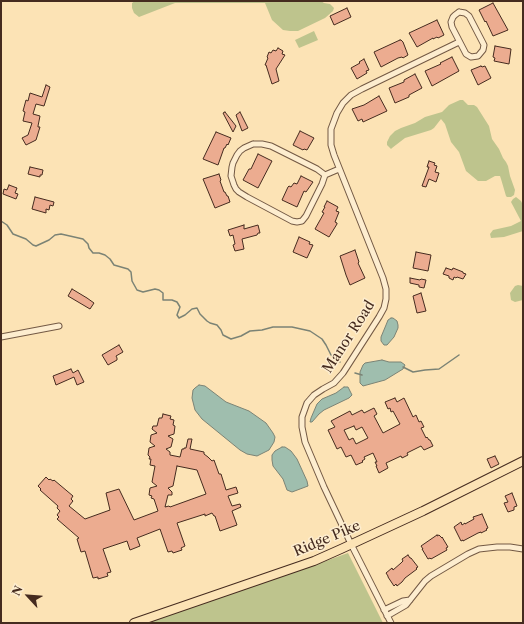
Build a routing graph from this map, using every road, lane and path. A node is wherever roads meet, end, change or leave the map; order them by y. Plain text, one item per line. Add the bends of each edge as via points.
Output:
1 (459, 42) junction
2 (340, 169) junction
3 (325, 175) junction
4 (59, 326) dead end
5 (1, 337) edge
6 (523, 461) edge
7 (351, 544) junction
8 (523, 549) edge
9 (410, 600) junction
10 (384, 610) junction
11 (387, 616) junction
12 (134, 623) edge
13 (391, 623) edge

1 - 1 street via 471,57 482,53 484,45 471,18 462,12 457,13 451,22
1 - 2 street, Manor Road via 362,89 343,103 334,119 331,134 332,150
2 - 3 street
2 - 7 street, Manor Road via 383,278 386,299 379,317 343,373 334,383 318,391 307,403 302,417 302,427 305,442
3 - 3 street via 271,146 262,144 253,144 240,151 234,159 231,172 234,185 239,192 297,222 306,216
4 - 5 street
6 - 7 main road, Ridge Pike
7 - 10 street, Manor Road
7 - 12 main road, Ridge Pike via 314,561
8 - 9 street via 497,547 468,554 428,578
9 - 10 street
9 - 11 street via 403,608
10 - 11 street, Manor Road
11 - 13 street, Manor Road

